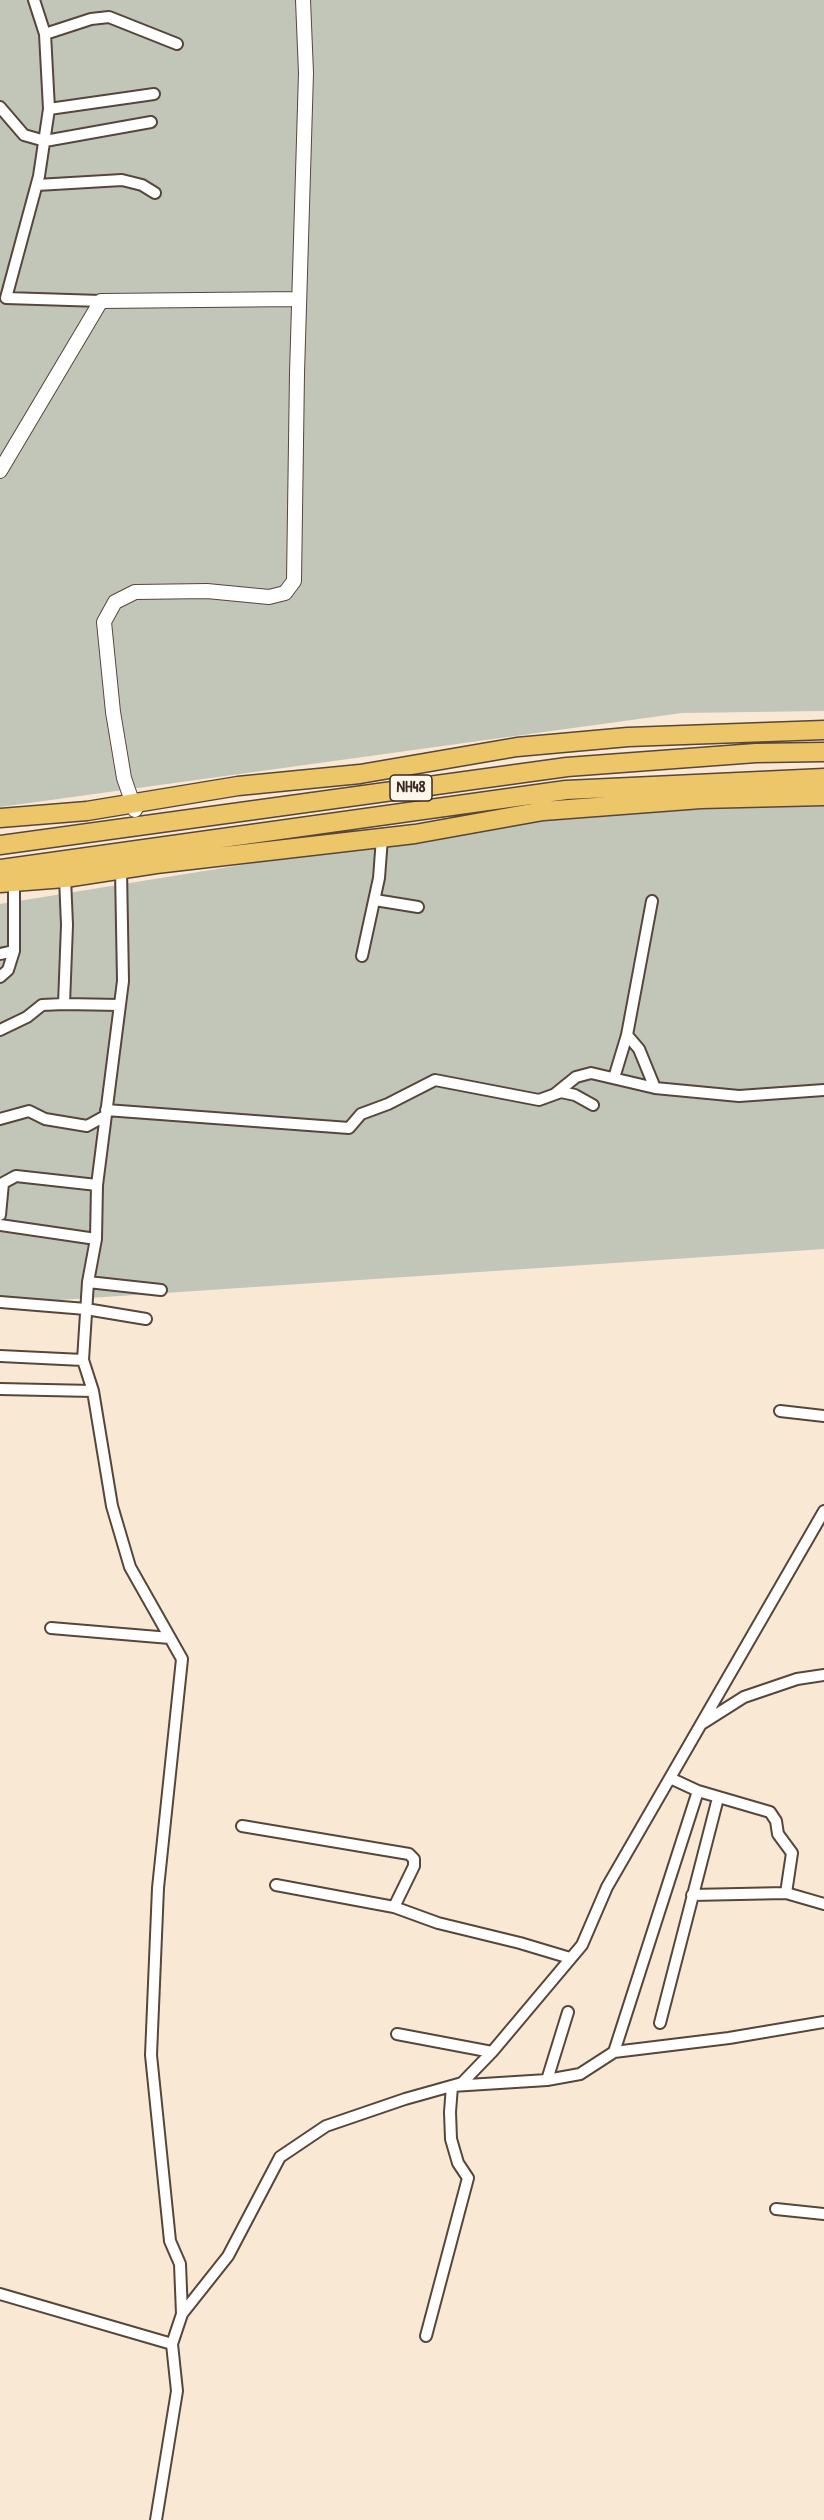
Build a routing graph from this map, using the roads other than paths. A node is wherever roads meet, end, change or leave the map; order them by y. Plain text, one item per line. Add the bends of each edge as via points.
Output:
1 (34, 0) edge
2 (303, 0) edge
3 (45, 34) junction
4 (177, 44) dead end
5 (154, 94) dead end
6 (0, 107) edge
7 (49, 109) junction
8 (151, 122) dead end
9 (45, 141) junction
10 (37, 185) junction
11 (155, 193) dead end
12 (299, 299) junction
13 (101, 301) junction
14 (0, 471) edge
15 (824, 730) edge
16 (824, 753) edge
17 (824, 778) edge
18 (824, 796) edge
19 (133, 807) junction
20 (0, 818) edge
21 (382, 838) junction
22 (0, 845) edge
23 (0, 869) edge
24 (121, 870) junction
25 (65, 878) junction
26 (7, 883) edge
27 (375, 900) junction
28 (652, 901) dead end
29 (418, 907) dead end
30 (14, 951) junction
31 (0, 954) edge
32 (362, 956) dead end
33 (0, 977) edge
34 (64, 1004) junction
35 (120, 1005) junction
36 (0, 1030) edge
37 (627, 1035) junction
38 (614, 1077) junction
39 (655, 1088) junction
40 (824, 1090) edge
41 (555, 1094) junction
42 (593, 1105) dead end
43 (106, 1113) junction
44 (0, 1119) edge
45 (97, 1185) junction
46 (0, 1215) edge
47 (0, 1225) edge
48 (96, 1239) junction
49 (88, 1282) junction
50 (161, 1290) dead end
51 (0, 1302) edge
52 (86, 1309) junction
53 (146, 1319) dead end
54 (0, 1356) edge
55 (83, 1360) junction
56 (0, 1389) edge
57 (93, 1391) junction
58 (780, 1411) dead end
59 (824, 1416) edge
60 (824, 1511) edge
61 (51, 1628) dead end
62 (170, 1638) junction
63 (824, 1675) edge
64 (701, 1725) junction
65 (670, 1778) junction
66 (698, 1791) junction
67 (718, 1798) junction
68 (242, 1826) dead end
69 (276, 1885) dead end
70 (786, 1893) junction
71 (692, 1895) junction
72 (824, 1904) edge
73 (394, 1907) junction
74 (570, 1958) junction
75 (568, 2012) dead end
76 (824, 2022) edge
77 (660, 2023) dead end
78 (397, 2034) dead end
79 (492, 2052) junction
80 (614, 2052) junction
81 (547, 2080) junction
82 (452, 2086) junction
83 (776, 2209) dead end
84 (824, 2214) edge
85 (0, 2294) edge
86 (182, 2314) junction
87 (426, 2336) dead end
88 (172, 2344) junction
89 (156, 2520) edge

1 - 3 street
2 - 12 street via 306,73
3 - 4 street via 109,17
3 - 7 street
5 - 7 street
6 - 9 street via 24,135
7 - 9 street
8 - 9 street
9 - 10 street
10 - 11 street via 122,180
10 - 13 street via 6,298
12 - 13 street
12 - 19 street via 294,581 285,593 269,597 207,591 135,592 115,602 104,622 113,712
13 - 14 street
15 - 19 highway via 628,737 517,747 360,774 238,786
16 - 22 highway, NH48 via 756,753 567,767
17 - 23 highway, NH48 via 566,790
18 - 21 highway via 543,811
19 - 20 highway
21 - 24 highway via 140,862
21 - 27 street
24 - 25 highway
24 - 35 street
25 - 26 highway
25 - 34 street
26 - 30 street
27 - 29 street
27 - 32 street
28 - 37 street
30 - 31 street
30 - 33 street via 8,970
34 - 35 street
34 - 36 street via 42,1005
35 - 43 street
37 - 38 street
37 - 39 street via 639,1049
38 - 39 street
38 - 41 street via 591,1073 576,1077
39 - 40 street via 739,1096
41 - 42 street via 575,1095
41 - 43 street via 539,1100 435,1080 361,1114 349,1128
43 - 44 street via 87,1126 45,1119 29,1111
43 - 45 street
45 - 46 street via 16,1176 3,1183
45 - 48 street
47 - 48 street
48 - 49 street
49 - 50 street
49 - 52 street
51 - 52 street
52 - 53 street
52 - 55 street
54 - 55 street
55 - 57 street
56 - 57 street
57 - 62 street via 112,1506 130,1567
58 - 59 street
60 - 64 street
61 - 62 street
62 - 86 street via 182,1659 158,1888 151,2055 170,2241 180,2264
63 - 64 street via 797,1679 744,1697
64 - 65 street
65 - 66 street
65 - 74 street via 607,1887 582,1944
66 - 67 street
66 - 80 street
67 - 70 street via 770,1812 778,1834 792,1853
67 - 71 street
68 - 73 street via 410,1854 414,1866
69 - 73 street
70 - 71 street
70 - 72 street
71 - 77 street
73 - 74 street via 438,1923
74 - 79 street
75 - 81 street
76 - 80 street
78 - 79 street
79 - 82 street via 462,2083
80 - 81 street via 580,2074
81 - 82 street
82 - 86 street via 326,2126 280,2157 228,2256
82 - 87 street via 451,2139 458,2163 468,2178
83 - 84 street
85 - 88 street
86 - 88 street
88 - 89 street via 177,2391

